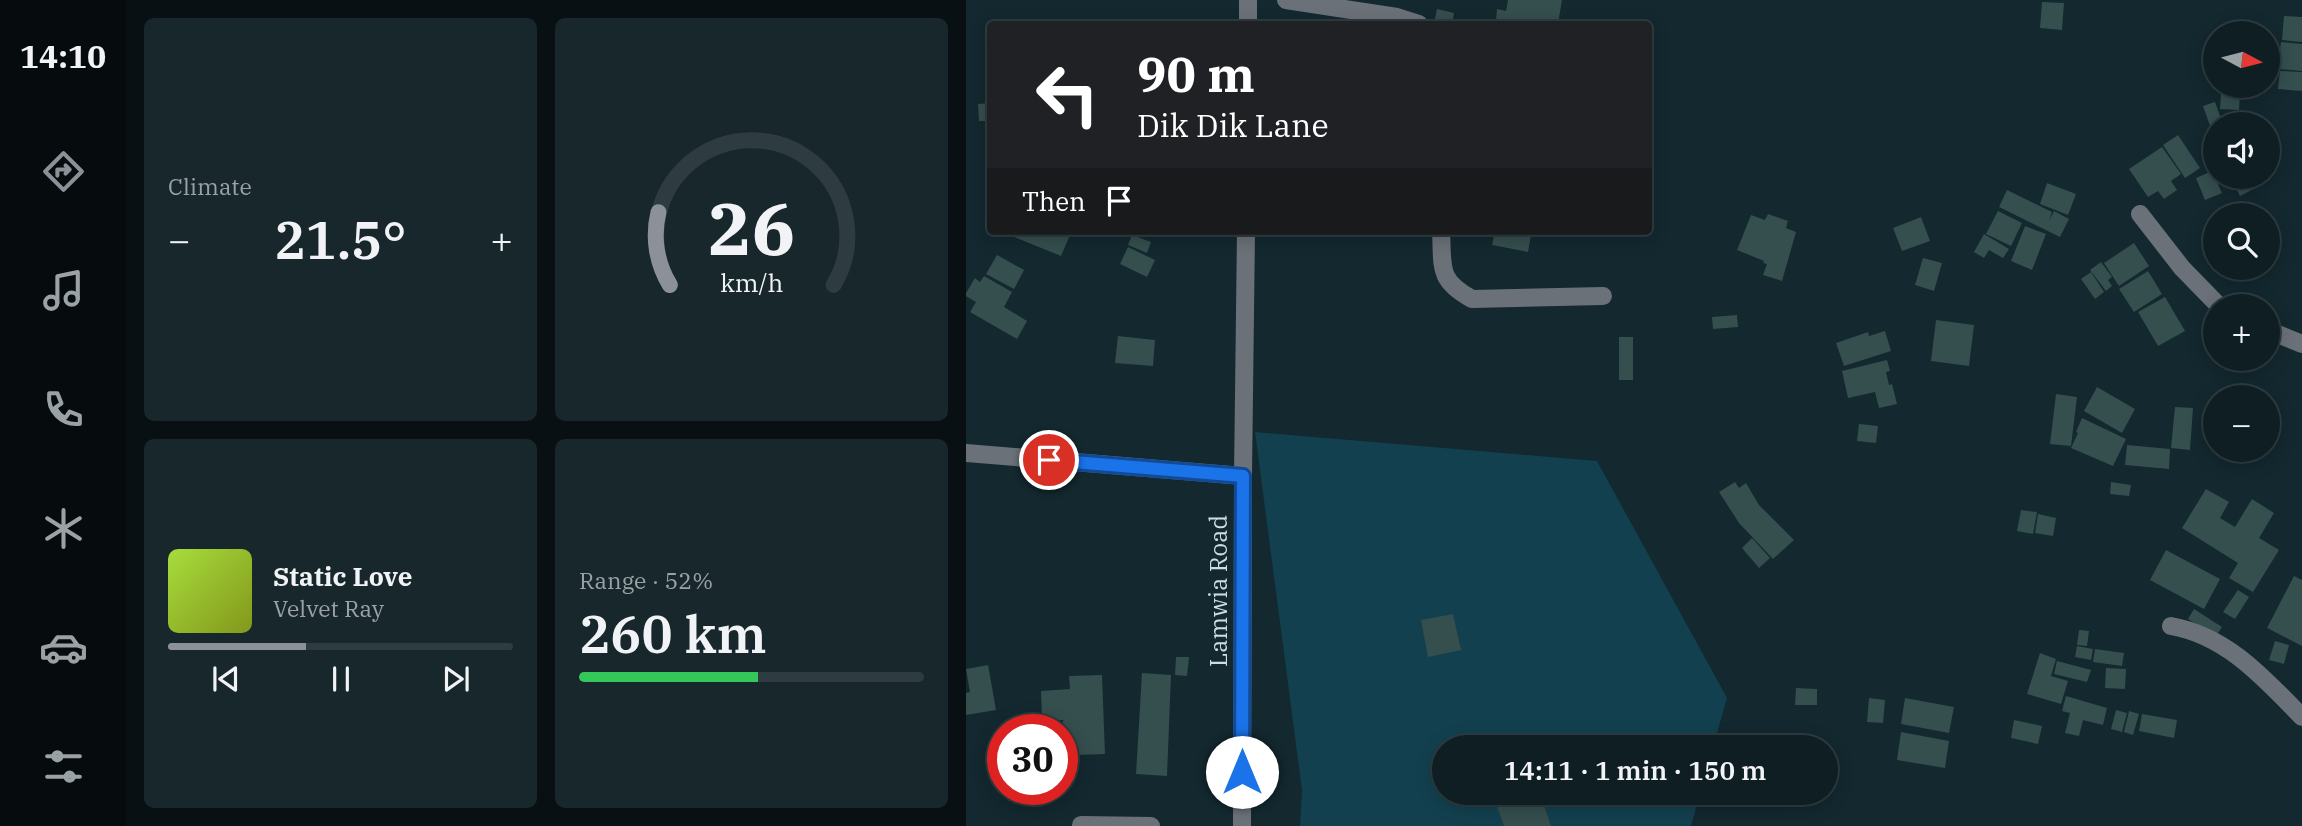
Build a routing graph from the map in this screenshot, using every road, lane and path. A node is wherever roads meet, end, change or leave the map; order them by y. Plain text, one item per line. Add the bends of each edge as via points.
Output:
1 (1248, 0) edge
2 (1286, 0) edge
3 (1248, 21) edge
4 (1410, 21) edge
5 (2140, 214) dead end
6 (1246, 235) edge
7 (1441, 235) edge
8 (2207, 294) edge
9 (1603, 296) dead end
10 (2280, 335) edge
11 (2302, 344) edge
12 (966, 453) edge
13 (1243, 476) junction
14 (2171, 626) dead end
15 (2302, 717) edge
16 (1081, 825) edge
17 (1151, 826) edge
18 (1242, 826) edge

1 - 3 street
2 - 4 street
5 - 8 street
6 - 13 street, Lamwia Road
7 - 9 street via 1444,274 1454,289 1472,299
10 - 11 street
12 - 13 street
13 - 18 street, Lamwia Road
14 - 15 street via 2213,640 2253,667
16 - 17 street

